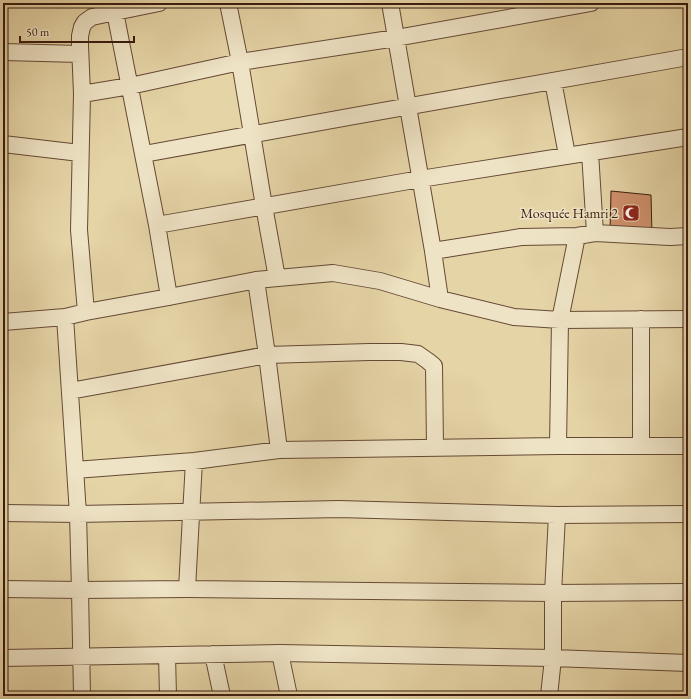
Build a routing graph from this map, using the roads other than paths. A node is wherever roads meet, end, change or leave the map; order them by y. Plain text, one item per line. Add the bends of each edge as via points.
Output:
1 (159, 3) edge
2 (228, 3) edge
3 (390, 3) edge
4 (591, 3) edge
5 (116, 12) junction
6 (396, 38) junction
7 (3, 52) edge
8 (80, 54) junction
9 (688, 57) edge
10 (240, 62) junction
11 (553, 81) junction
12 (130, 86) junction
13 (82, 94) junction
14 (408, 107) junction
15 (252, 134) junction
16 (688, 137) edge
17 (3, 144) edge
18 (590, 152) junction
19 (80, 153) junction
20 (144, 154) junction
21 (567, 155) junction
22 (420, 179) junction
23 (264, 206) junction
24 (157, 225) junction
25 (594, 233) junction
26 (577, 236) junction
27 (688, 236) edge
28 (433, 251) junction
29 (277, 278) junction
30 (256, 280) junction
31 (169, 297) junction
32 (440, 299) junction
33 (86, 312) junction
34 (65, 316) junction
35 (641, 319) junction
36 (688, 319) edge
37 (560, 320) junction
38 (3, 322) edge
39 (267, 355) junction
40 (70, 391) junction
41 (558, 446) junction
42 (641, 446) junction
43 (688, 446) edge
44 (435, 447) junction
45 (279, 450) junction
46 (194, 461) junction
47 (75, 470) junction
48 (192, 512) junction
49 (3, 513) edge
50 (78, 514) junction
51 (688, 514) edge
52 (557, 515) junction
53 (3, 589) edge
54 (187, 589) junction
55 (80, 590) junction
56 (688, 592) edge
57 (553, 593) junction
58 (213, 654) junction
59 (280, 654) junction
60 (167, 655) junction
61 (80, 657) junction
62 (3, 658) edge
63 (553, 658) junction
64 (688, 663) edge
65 (82, 696) edge
66 (168, 696) edge
67 (222, 696) edge
68 (289, 696) edge
69 (549, 696) edge

1 - 5 street
2 - 10 street
3 - 6 street
4 - 6 street
5 - 8 street via 92,17 85,22 80,36
5 - 12 street
6 - 10 street
6 - 14 street
7 - 8 street
8 - 13 street
9 - 11 street
10 - 12 street
10 - 15 street
11 - 14 street
11 - 21 street
12 - 13 street
12 - 20 street
13 - 19 street
14 - 15 street
14 - 22 street
15 - 20 street
15 - 23 street
16 - 18 street
17 - 19 street
18 - 21 street
18 - 25 street
19 - 33 street via 79,230
20 - 24 street
21 - 22 street
22 - 23 street
22 - 28 street
23 - 24 street
23 - 29 street
24 - 31 street
25 - 26 street
25 - 27 street
26 - 28 street via 522,237
26 - 37 street
28 - 32 street
29 - 30 street
29 - 32 street via 332,273 380,281
30 - 31 street
30 - 39 street
31 - 33 street
32 - 37 street via 514,317
33 - 34 street
34 - 38 street
34 - 40 street
35 - 36 street
35 - 37 street
35 - 42 street
37 - 41 street
39 - 40 street
39 - 44 street via 369,352 418,354 434,366
39 - 45 street
40 - 47 street
41 - 42 street
41 - 44 street
42 - 43 street
44 - 45 street
45 - 46 street
46 - 47 street
46 - 48 street
47 - 50 street
48 - 50 street
48 - 52 street via 339,509
48 - 54 street
49 - 50 street
50 - 55 street
51 - 52 street
52 - 57 street
53 - 55 street
54 - 55 street
54 - 57 street
55 - 61 street
56 - 57 street
57 - 63 street
58 - 59 street
58 - 60 street
58 - 67 street
59 - 63 street
59 - 68 street
60 - 61 street
60 - 66 street
61 - 62 street
61 - 65 street
63 - 64 street
63 - 69 street

